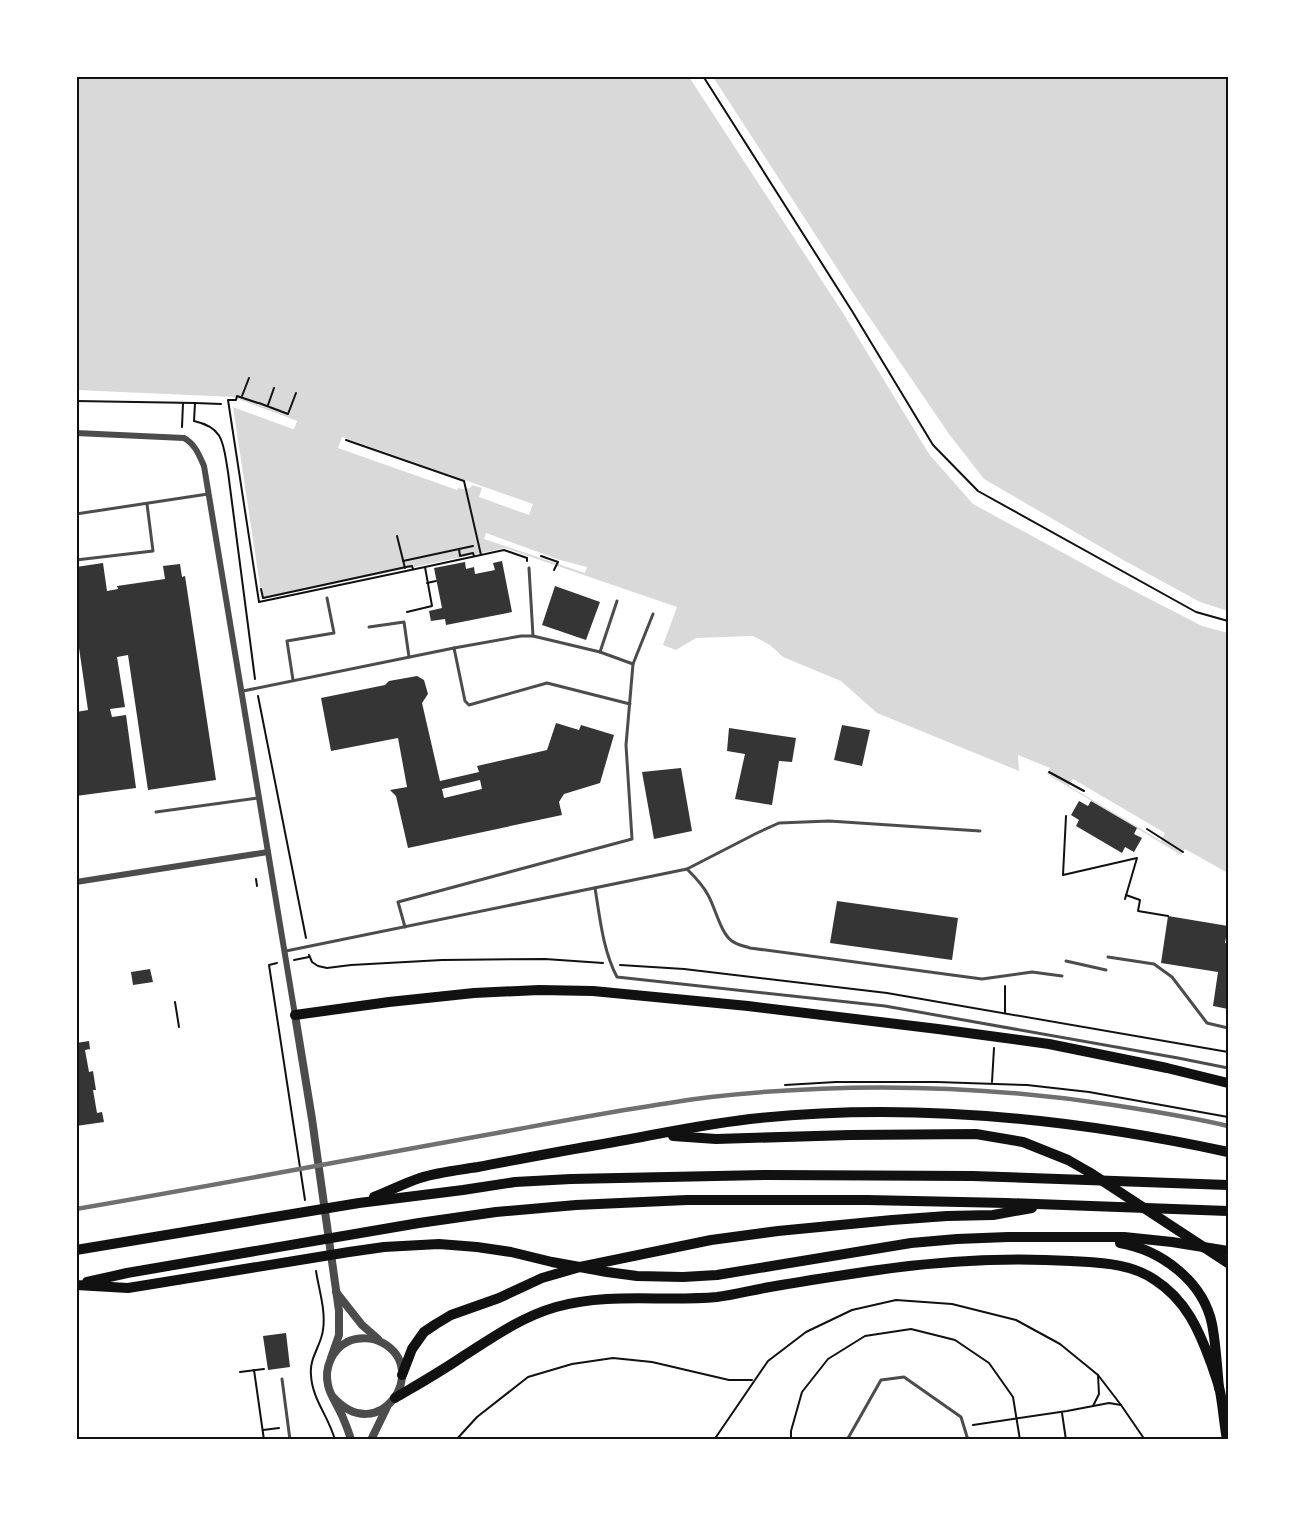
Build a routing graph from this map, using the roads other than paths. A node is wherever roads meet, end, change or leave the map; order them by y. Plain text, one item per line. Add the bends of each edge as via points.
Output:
1 (76, 433) edge
2 (208, 494) junction
3 (147, 504) junction
4 (76, 514) edge
5 (76, 560) edge
6 (529, 568) road end
7 (327, 598) dead end
8 (617, 601) dead end
9 (653, 614) dead end
10 (369, 627) dead end
11 (533, 636) junction
12 (454, 648) junction
13 (600, 652) junction
14 (409, 657) junction
15 (633, 664) junction
16 (293, 681) junction
17 (241, 691) junction
18 (630, 704) junction
19 (259, 798) junction
20 (156, 812) dead end
21 (980, 831) dead end
22 (268, 852) junction
23 (687, 869) junction
24 (76, 882) edge
25 (596, 888) junction
26 (405, 927) junction
27 (284, 951) junction
28 (1108, 957) dead end
29 (1066, 961) dead end
30 (1106, 970) dead end
31 (1062, 976) dead end
32 (295, 1015) junction
33 (1228, 1028) edge
34 (1228, 1068) edge
35 (1228, 1083) edge
36 (660, 1135) junction
37 (1228, 1152) edge
38 (1228, 1185) edge
39 (359, 1203) junction
40 (1050, 1204) junction
41 (1228, 1211) edge
42 (1069, 1238) junction
43 (76, 1250) edge
44 (1228, 1251) edge
45 (1228, 1263) edge
46 (76, 1285) edge
47 (335, 1291) junction
48 (383, 1343) junction
49 (331, 1358) junction
50 (402, 1375) junction
51 (282, 1379) dead end
52 (1219, 1388) junction
53 (333, 1397) junction
54 (395, 1398) junction
55 (387, 1407) junction
56 (290, 1440) edge
57 (351, 1440) edge
58 (371, 1440) edge
59 (847, 1440) edge
60 (968, 1440) edge
61 (1227, 1440) edge

1 - 2 street via 184,438 195,447 204,466
2 - 3 lane
2 - 17 street
3 - 4 lane
3 - 5 lane via 153,551
6 - 11 lane
7 - 16 lane via 334,633 287,641
8 - 13 lane
9 - 15 lane
10 - 14 lane via 404,622
11 - 12 lane
11 - 13 lane
12 - 14 lane
12 - 18 lane via 469,705 547,683
13 - 15 lane
14 - 16 lane
15 - 18 lane
16 - 17 lane
17 - 19 street
18 - 26 lane via 626,745 632,839 398,902
19 - 20 lane
19 - 22 street
21 - 23 lane via 829,821 779,823
22 - 24 street
22 - 27 street
23 - 25 lane
23 - 31 lane via 707,892 723,932 732,941 750,948 982,979 1032,972
25 - 26 lane
25 - 34 lane via 610,964 617,977 885,1006
26 - 27 lane
27 - 32 street
28 - 33 lane via 1155,964 1172,977 1207,1023
29 - 30 lane
32 - 35 highway via 474,993 593,991 994,1037 1061,1047
32 - 47 street
36 - 37 highway via 760,1118 948,1114 1088,1126
36 - 39 highway via 422,1178
36 - 45 highway via 716,1139 967,1134 1023,1142 1089,1172
38 - 39 highway via 962,1176 630,1177 515,1182
39 - 43 highway
40 - 41 highway
40 - 46 highway via 766,1199 565,1206 419,1223
40 - 50 highway via 993,1215 778,1231 711,1240 580,1267 451,1315 424,1332
42 - 44 highway via 1124,1237
42 - 46 highway via 922,1242 683,1277 607,1272 511,1252 439,1244 384,1247 128,1288
42 - 52 highway via 1136,1247 1179,1272 1206,1305 1212,1323
47 - 48 street via 362,1325
47 - 49 street via 339,1335
48 - 49 street via 360,1338 338,1348
48 - 50 street via 400,1362
49 - 53 street via 327,1384
50 - 54 street
51 - 56 lane
52 - 54 highway via 1191,1316 1168,1288 1153,1278 1116,1264 988,1259 884,1269 718,1297 584,1300 530,1316
52 - 61 highway
53 - 55 street via 351,1412 363,1414
53 - 57 street
54 - 55 street
55 - 58 street
59 - 60 lane via 881,1380 904,1377 961,1417

